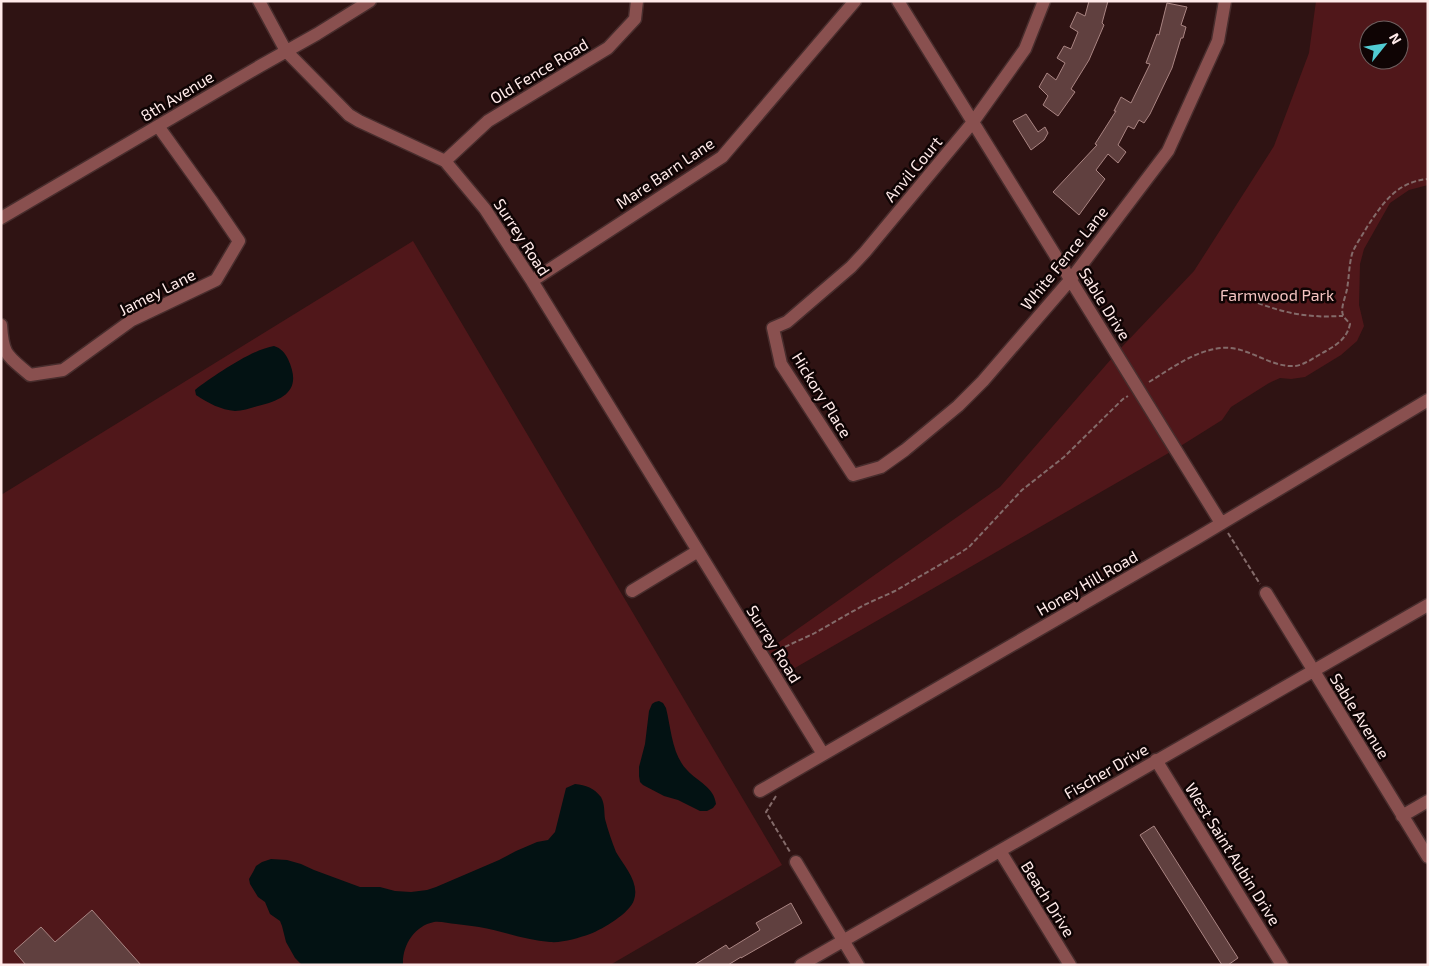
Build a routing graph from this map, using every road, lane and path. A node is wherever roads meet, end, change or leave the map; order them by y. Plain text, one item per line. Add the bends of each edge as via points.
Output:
1 (259, 1) edge
2 (370, 1) edge
3 (637, 1) edge
4 (855, 1) edge
5 (898, 1) edge
6 (1044, 1) edge
7 (1225, 1) edge
8 (286, 51) junction
9 (973, 122) junction
10 (158, 126) junction
11 (445, 161) junction
12 (1428, 179) edge
13 (1, 218) edge
14 (1071, 279) junction
15 (532, 281) junction
16 (1237, 295) dead end
17 (1343, 316) junction
18 (1, 325) edge
19 (773, 328) joint
20 (1152, 381) dead end
21 (1124, 399) dead end
22 (1428, 400) edge
23 (853, 475) joint
24 (1221, 523) junction
25 (698, 551) junction
26 (632, 591) dead end
27 (1266, 593) joint
28 (1428, 605) edge
29 (778, 650) dead end
30 (1313, 672) junction
31 (823, 754) junction
32 (1156, 760) junction
33 (760, 791) dead end
34 (777, 795) dead end
35 (1428, 801) edge
36 (1402, 816) junction
37 (1000, 850) junction
38 (1428, 857) edge
39 (796, 862) joint
40 (843, 940) junction
41 (801, 965) edge
42 (858, 965) edge
43 (1070, 965) edge
44 (1282, 965) edge

1 - 8 street, Surrey Road
2 - 8 street, 8th Avenue
3 - 11 street, Old Fence Road via 635,19 614,43 488,121
4 - 15 street, Mare Barn Lane via 722,157
5 - 9 street, Sable Drive
6 - 9 street, Anvil Court via 1025,49
7 - 14 street, White Fence Lane via 1218,41 1168,150
8 - 10 street, 8th Avenue
8 - 11 street, Surrey Road via 349,115
9 - 14 street, Sable Drive
9 - 19 street, Anvil Court via 851,267 787,322
10 - 13 street, 8th Avenue
10 - 18 street, Jamey Lane via 239,241 216,280 132,320 63,370 30,375 7,355 2,343
11 - 15 street, Surrey Road via 485,209
12 - 17 path via 1402,186 1378,210 1352,255
14 - 23 street, White Fence Lane via 958,406 881,468
14 - 24 street, Sable Drive
15 - 25 street, Surrey Road
16 - 17 path via 1288,312
17 - 20 path via 1350,324 1343,340 1295,366 1282,365 1238,349 1223,348 1196,354
19 - 23 street, Hickory Place via 781,364
21 - 29 path via 1064,457 1022,490 960,554
22 - 24 street, Honey Hill Road
24 - 27 path
24 - 31 street, Honey Hill Road
25 - 26 street
25 - 31 street, Surrey Road
27 - 30 street, Sable Avenue
28 - 30 street, Fischer Drive
30 - 32 street, Fischer Drive
30 - 36 street, Sable Avenue
31 - 33 street, Honey Hill Road
32 - 37 street, Fischer Drive
32 - 44 street, West Saint Aubin Drive
34 - 39 path via 766,812
35 - 36 street
36 - 38 street, Sable Avenue
37 - 40 street, Fischer Drive
37 - 43 street, Beach Drive
39 - 40 street
40 - 41 street, Fischer Drive
40 - 42 street

